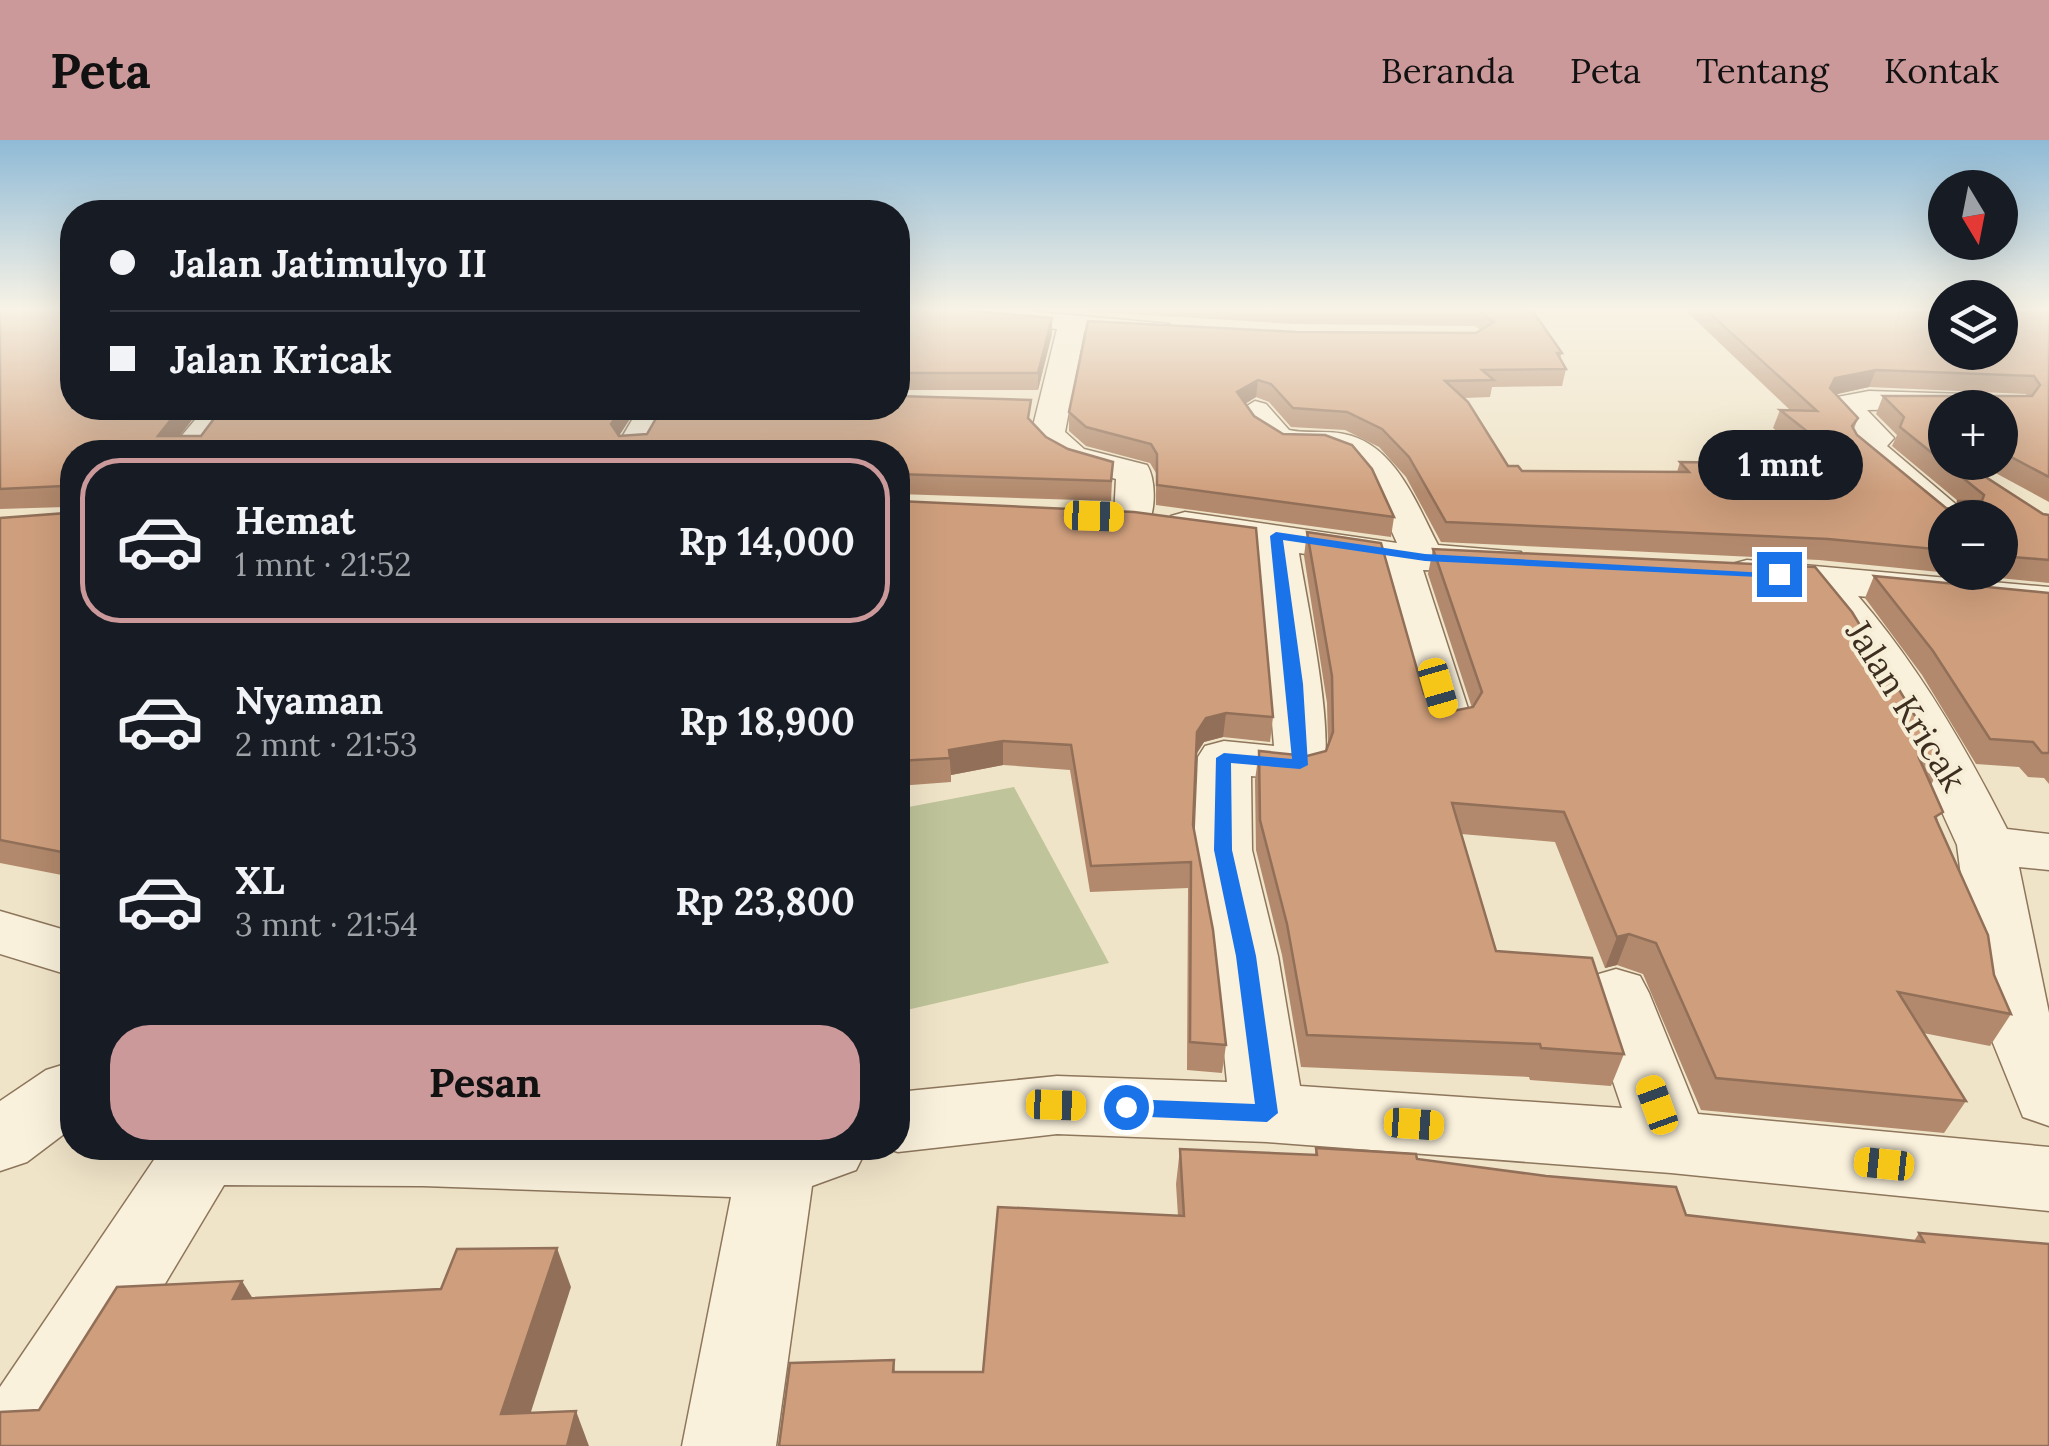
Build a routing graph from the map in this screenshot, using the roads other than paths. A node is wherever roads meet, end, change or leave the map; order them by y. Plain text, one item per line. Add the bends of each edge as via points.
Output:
1 (1069, 371) edge
2 (1980, 388) edge
3 (1014, 404) edge
4 (1052, 404) junction
5 (1255, 411) edge
6 (1932, 500) edge
7 (1276, 536) junction
8 (1412, 556) junction
9 (1550, 564) edge
10 (2018, 569) edge
11 (1700, 570) edge
12 (1818, 576) junction
13 (2049, 596) edge
14 (1447, 721) edge
15 (1986, 845) junction
16 (2049, 852) edge
17 (0, 932) edge
18 (60, 950) edge
19 (1616, 993) dead end
20 (2049, 1097) edge
21 (60, 1098) edge
22 (1267, 1113) junction
23 (910, 1121) edge
24 (0, 1140) edge
25 (1671, 1142) junction
26 (195, 1160) edge
27 (801, 1160) edge
28 (2049, 1180) edge
29 (15, 1446) edge
30 (729, 1446) edge

1 - 4 street
2 - 6 street via 1843,406 1877,438 1866,445
3 - 4 street
4 - 7 street via 1048,434 1065,451 1134,473 1113,516
5 - 8 street via 1276,440 1338,443 1369,457
7 - 8 street
7 - 22 street via 1300,765 1224,758 1223,850 1246,956
8 - 9 street
8 - 14 street
10 - 13 street
11 - 12 street
12 - 13 street
12 - 15 street, Jalan Kricak via 1864,631 1948,766
15 - 16 street
15 - 20 street, Jalan Kricak via 2012,1006
17 - 18 street
19 - 25 street
21 - 24 street
22 - 23 street via 1056,1105
22 - 25 street
25 - 28 street
26 - 29 street
27 - 30 street

